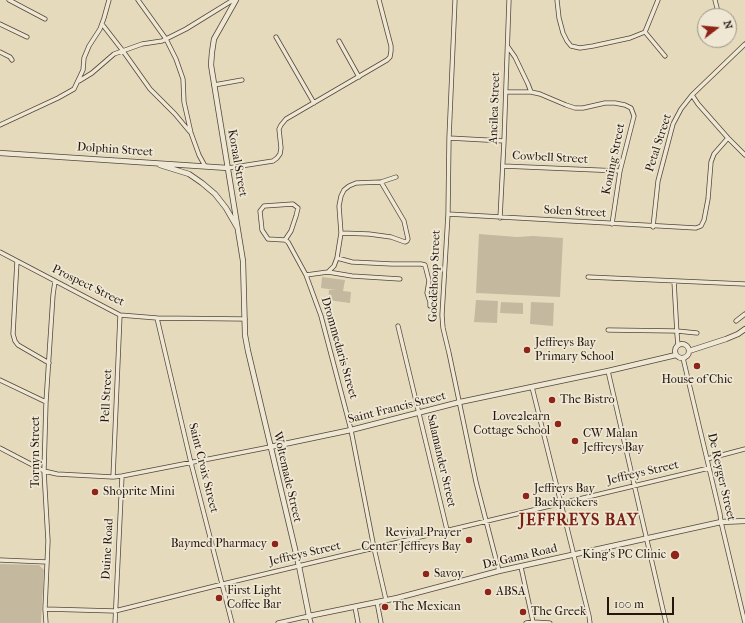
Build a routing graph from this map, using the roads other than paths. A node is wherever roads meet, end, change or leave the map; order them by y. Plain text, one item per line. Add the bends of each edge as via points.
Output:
1 (9, 0) edge
2 (109, 0) edge
3 (138, 0) edge
4 (235, 0) edge
5 (379, 0) edge
6 (455, 0) edge
7 (509, 0) edge
8 (557, 0) edge
9 (658, 0) edge
10 (45, 19) dead end
11 (0, 24) edge
12 (102, 24) junction
13 (645, 32) junction
14 (27, 37) dead end
15 (166, 38) junction
16 (276, 38) dead end
17 (339, 41) dead end
18 (745, 44) edge
19 (507, 46) junction
20 (123, 51) junction
21 (0, 52) edge
22 (665, 56) dead end
23 (12, 60) dead end
24 (359, 77) junction
25 (242, 80) dead end
26 (78, 82) junction
27 (214, 85) junction
28 (506, 92) junction
29 (531, 92) junction
30 (692, 95) junction
31 (314, 103) junction
32 (0, 125) edge
33 (191, 133) junction
34 (449, 138) junction
35 (728, 138) junction
36 (504, 141) junction
37 (0, 153) edge
38 (745, 155) edge
39 (152, 162) junction
40 (205, 166) junction
41 (503, 166) junction
42 (228, 168) junction
43 (620, 171) junction
44 (396, 177) dead end
45 (381, 182) junction
46 (448, 214) junction
47 (500, 218) junction
48 (612, 224) junction
49 (653, 226) junction
50 (239, 232) junction
51 (341, 233) junction
52 (285, 240) junction
53 (0, 252) edge
54 (337, 258) junction
55 (17, 262) junction
56 (328, 272) junction
57 (306, 275) junction
58 (588, 277) dead end
59 (400, 279) dead end
60 (674, 281) junction
61 (55, 282) junction
62 (745, 284) edge
63 (430, 306) dead end
64 (745, 314) edge
65 (120, 315) junction
66 (157, 318) junction
67 (245, 319) junction
68 (736, 321) dead end
69 (398, 326) dead end
70 (745, 329) edge
71 (608, 330) dead end
72 (677, 331) junction
73 (698, 333) dead end
74 (245, 335) joint
75 (678, 345) junction
76 (689, 350) junction
77 (676, 354) junction
78 (683, 358) junction
79 (49, 362) junction
80 (608, 371) junction
81 (0, 380) edge
82 (532, 387) junction
83 (46, 402) junction
84 (460, 402) junction
85 (419, 413) junction
86 (351, 430) junction
87 (270, 447) junction
88 (0, 448) edge
89 (745, 449) edge
90 (707, 458) junction
91 (191, 463) junction
92 (709, 468) junction
93 (44, 471) junction
94 (122, 476) junction
95 (113, 477) junction
96 (634, 486) junction
97 (561, 503) junction
98 (487, 521) junction
99 (745, 521) edge
100 (721, 522) junction
101 (447, 530) junction
102 (646, 538) junction
103 (374, 548) junction
104 (573, 554) junction
105 (0, 560) edge
106 (47, 562) junction
107 (299, 566) junction
108 (521, 567) junction
109 (499, 571) junction
110 (222, 584) junction
111 (386, 600) junction
112 (378, 602) junction
113 (355, 607) junction
114 (46, 609) junction
115 (743, 610) edge
116 (115, 611) junction
117 (309, 616) junction
118 (533, 622) junction
119 (46, 623) edge
120 (115, 623) edge
121 (232, 623) edge
122 (278, 623) edge
123 (311, 623) edge
124 (358, 623) edge
125 (381, 623) edge
126 (526, 623) edge
127 (550, 623) edge
128 (590, 623) edge
129 (666, 623) edge
130 (744, 623) edge

1 - 10 street
2 - 12 street
3 - 15 street
4 - 15 street via 186,30
4 - 27 street, Koraal Street via 214,39 211,65
5 - 24 street via 392,51 387,60
6 - 34 street, Goedehoop Street
7 - 19 street, Ancilea Street
8 - 13 street via 562,33 571,46 593,46
9 - 13 street
11 - 14 street
12 - 20 street
12 - 26 street via 84,58
13 - 22 street
15 - 20 street
15 - 33 street via 183,79 184,102
16 - 31 street
17 - 24 street
18 - 30 street, Petal Street
19 - 28 street, Ancilea Street
19 - 29 street via 515,57
20 - 26 street via 114,54
20 - 33 street via 150,89
21 - 23 street
24 - 31 street
25 - 27 street
26 - 32 street via 67,94
27 - 42 street, Koraal Street
28 - 29 street, Koning Street
28 - 36 street, Ancilea Street
29 - 43 street, Koning Street via 575,108 615,102 631,108 634,116
30 - 35 street
30 - 49 street, Petal Street via 674,124 658,181
31 - 42 street via 286,119 281,125 280,154 273,162
33 - 40 street
34 - 36 street
34 - 46 street, Goedehoop Street
35 - 38 street
35 - 49 street, Solen Street via 714,154 711,162 708,199 702,226 690,229
36 - 41 street, Ancilea Street
37 - 39 street, Dolphin Street
39 - 40 street, Dolphin Street
39 - 50 street via 189,174 202,183 215,194 229,212
40 - 42 street, Dolphin Street
41 - 43 street, Cowbell Street
41 - 47 street, Ancilea Street
42 - 50 street, Koraal Street
43 - 48 street, Koning Street
44 - 45 street
45 - 51 street via 356,183 344,190 339,206
45 - 51 street via 404,221 407,241 369,234
46 - 47 street, Solen Street
46 - 84 street, Goedehoop Street via 442,315
47 - 48 street, Solen Street
48 - 49 street, Solen Street
50 - 67 street, Koraal Street
51 - 54 street
52 - 52 street via 268,239 262,230 260,211 264,206 293,204 298,208 291,231
52 - 57 street, Drommedaris Street
53 - 55 street, Prospect Street
54 - 56 street
54 - 63 street via 352,262 425,265
55 - 61 street, Prospect Street
55 - 79 street via 13,334 15,341
56 - 57 street
56 - 59 street
57 - 86 street, Drommedaris Street via 321,316
58 - 60 street
60 - 62 street
60 - 72 street
61 - 65 street, Prospect Street
61 - 79 street, Tornyn Street via 52,295
64 - 68 street
65 - 66 street, Prospect Street
65 - 95 street, Pell Street
66 - 67 street, Prospect Street
66 - 91 street, Saint Croix Street
67 - 74 street, Koraal Street
69 - 85 street, Salamander Street
70 - 76 street via 726,339
71 - 72 street
72 - 73 street
72 - 75 street
74 - 87 street, Woltemade Street
75 - 76 street via 685,344
75 - 77 street via 675,348
76 - 78 street via 689,355
77 - 78 street
77 - 80 street, Saint Francis Street
78 - 90 street, De Reyger Street
79 - 83 street, Tornyn Street
80 - 82 street, Saint Francis Street
80 - 96 street
81 - 83 street
82 - 84 street, Saint Francis Street
82 - 97 street
83 - 93 street, Tornyn Street
84 - 85 street, Saint Francis Street
84 - 98 street, Goedehoop Street via 476,482
85 - 86 street, Saint Francis Street
85 - 101 street, Salamander Street
86 - 87 street, Saint Francis Street
86 - 103 street, Drommedaris Street
87 - 91 street, Saint Francis Street
87 - 107 street, Woltemade Street
88 - 93 street, Saint Francis Street
89 - 90 street
90 - 92 street, De Reyger Street
91 - 94 street, Saint Francis Street
91 - 110 street, Saint Croix Street
92 - 96 street, Jeffreys Street
92 - 100 street, De Reyger Street
93 - 95 street, Saint Francis Street
93 - 106 street, Tornyn Street
94 - 95 street, Saint Francis Street
94 - 116 street, Duine Road
96 - 97 street, Jeffreys Street
96 - 102 street
97 - 98 street, Jeffreys Street
97 - 104 street
98 - 101 street, Jeffreys Street
98 - 109 street, Goedehoop Street
99 - 100 street, Da Gama Road
100 - 102 street, Da Gama Road
100 - 115 street, De Reyger Street
101 - 103 street, Jeffreys Street
102 - 104 street, Da Gama Road
102 - 129 street
103 - 107 street, Jeffreys Street
103 - 111 street, Drommedaris Street
104 - 108 street, Da Gama Road
104 - 128 street
105 - 106 street
106 - 114 street, Tornyn Street
107 - 110 street, Jeffreys Street
107 - 117 street, Woltemade Street
108 - 109 street, Da Gama Road
108 - 118 street
109 - 111 street, Da Gama Road
110 - 116 street, Jeffreys Street
110 - 121 street, Saint Croix Street
111 - 112 street, Da Gama Road
112 - 113 street, Da Gama Road
112 - 125 street
113 - 117 street, Da Gama Road
113 - 124 street
114 - 116 street, Jeffreys Street
114 - 119 street, Tornyn Street
115 - 130 street, De Reyger Street
116 - 120 street, Duine Road
117 - 122 street, Da Gama Road
117 - 123 street, Woltemade Street
118 - 126 street
118 - 127 street

